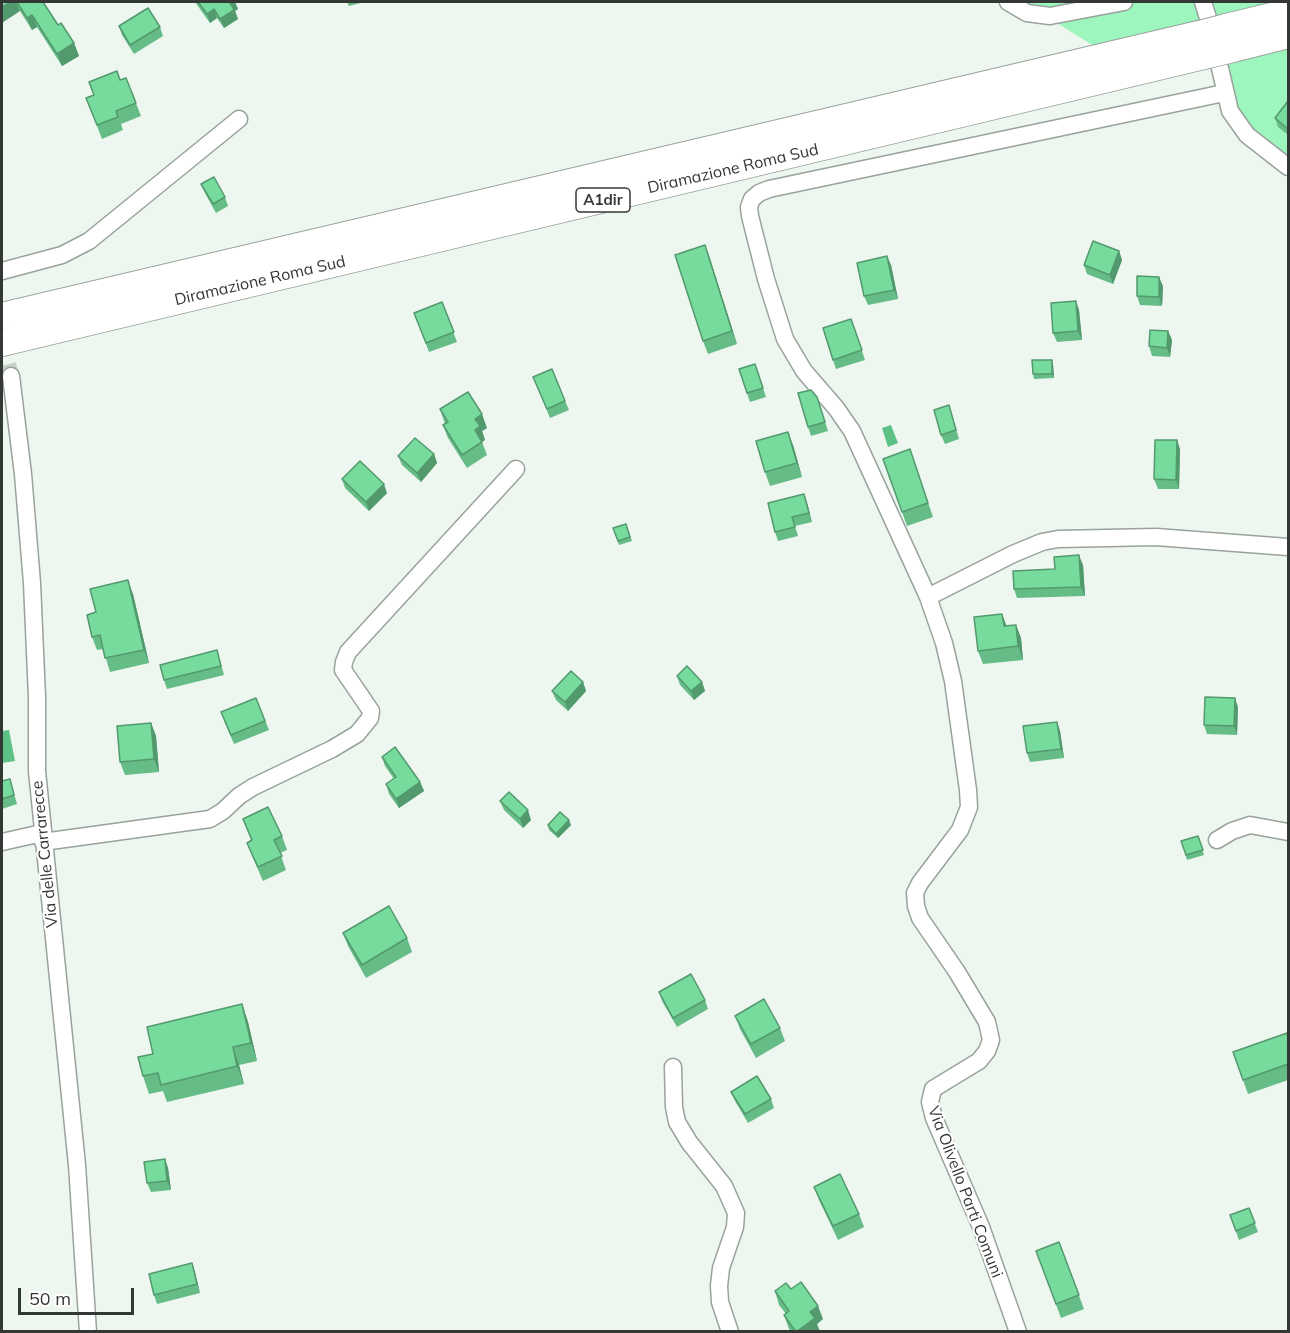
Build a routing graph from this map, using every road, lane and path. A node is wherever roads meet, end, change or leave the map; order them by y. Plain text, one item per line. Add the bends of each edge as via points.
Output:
1 (1008, 2) edge
2 (1124, 2) edge
3 (1203, 2) edge
4 (1288, 12) edge
5 (1288, 35) edge
6 (1230, 38) junction
7 (1202, 45) junction
8 (1224, 93) junction
9 (239, 119) dead end
10 (1288, 167) edge
11 (2, 271) edge
12 (2, 316) edge
13 (2, 343) edge
14 (11, 376) tunnel mouth
15 (516, 469) dead end
16 (1288, 548) edge
17 (928, 597) junction
18 (1288, 832) edge
19 (43, 838) junction
20 (1217, 840) dead end
21 (2, 842) edge
22 (673, 1067) dead end
23 (88, 1332) edge
24 (729, 1332) edge
25 (1018, 1332) edge

1 - 2 street via 1027,13 1050,16
3 - 8 street
4 - 6 highway, Diramazione Roma Sud / A1dir
5 - 6 highway, Diramazione Roma Sud / A1dir
6 - 7 highway, Diramazione Roma Sud / A1dir, bridge
7 - 12 highway, Diramazione Roma Sud / A1dir
7 - 13 highway, Diramazione Roma Sud / A1dir
8 - 10 street via 1242,131
8 - 17 street, Via Olivello Parti Comuni via 770,189 752,199 750,216 785,339 804,371 852,431
9 - 11 street via 90,241 62,255
14 - 19 street, Via delle Carrarecce via 30,561
15 - 19 street via 348,652 343,670 371,711 357,734 253,787 210,819
16 - 17 street via 1156,537 1058,539 1013,554
17 - 25 street, Via Olivello Parti Comuni via 953,681 969,807 960,830 920,883 915,893 916,906 987,1022 992,1040 979,1060 933,1089 930,1102
18 - 20 street via 1250,825
19 - 21 street
19 - 23 street, Via delle Carrarecce via 78,1176
22 - 24 street via 677,1122 724,1186 736,1213 719,1286

